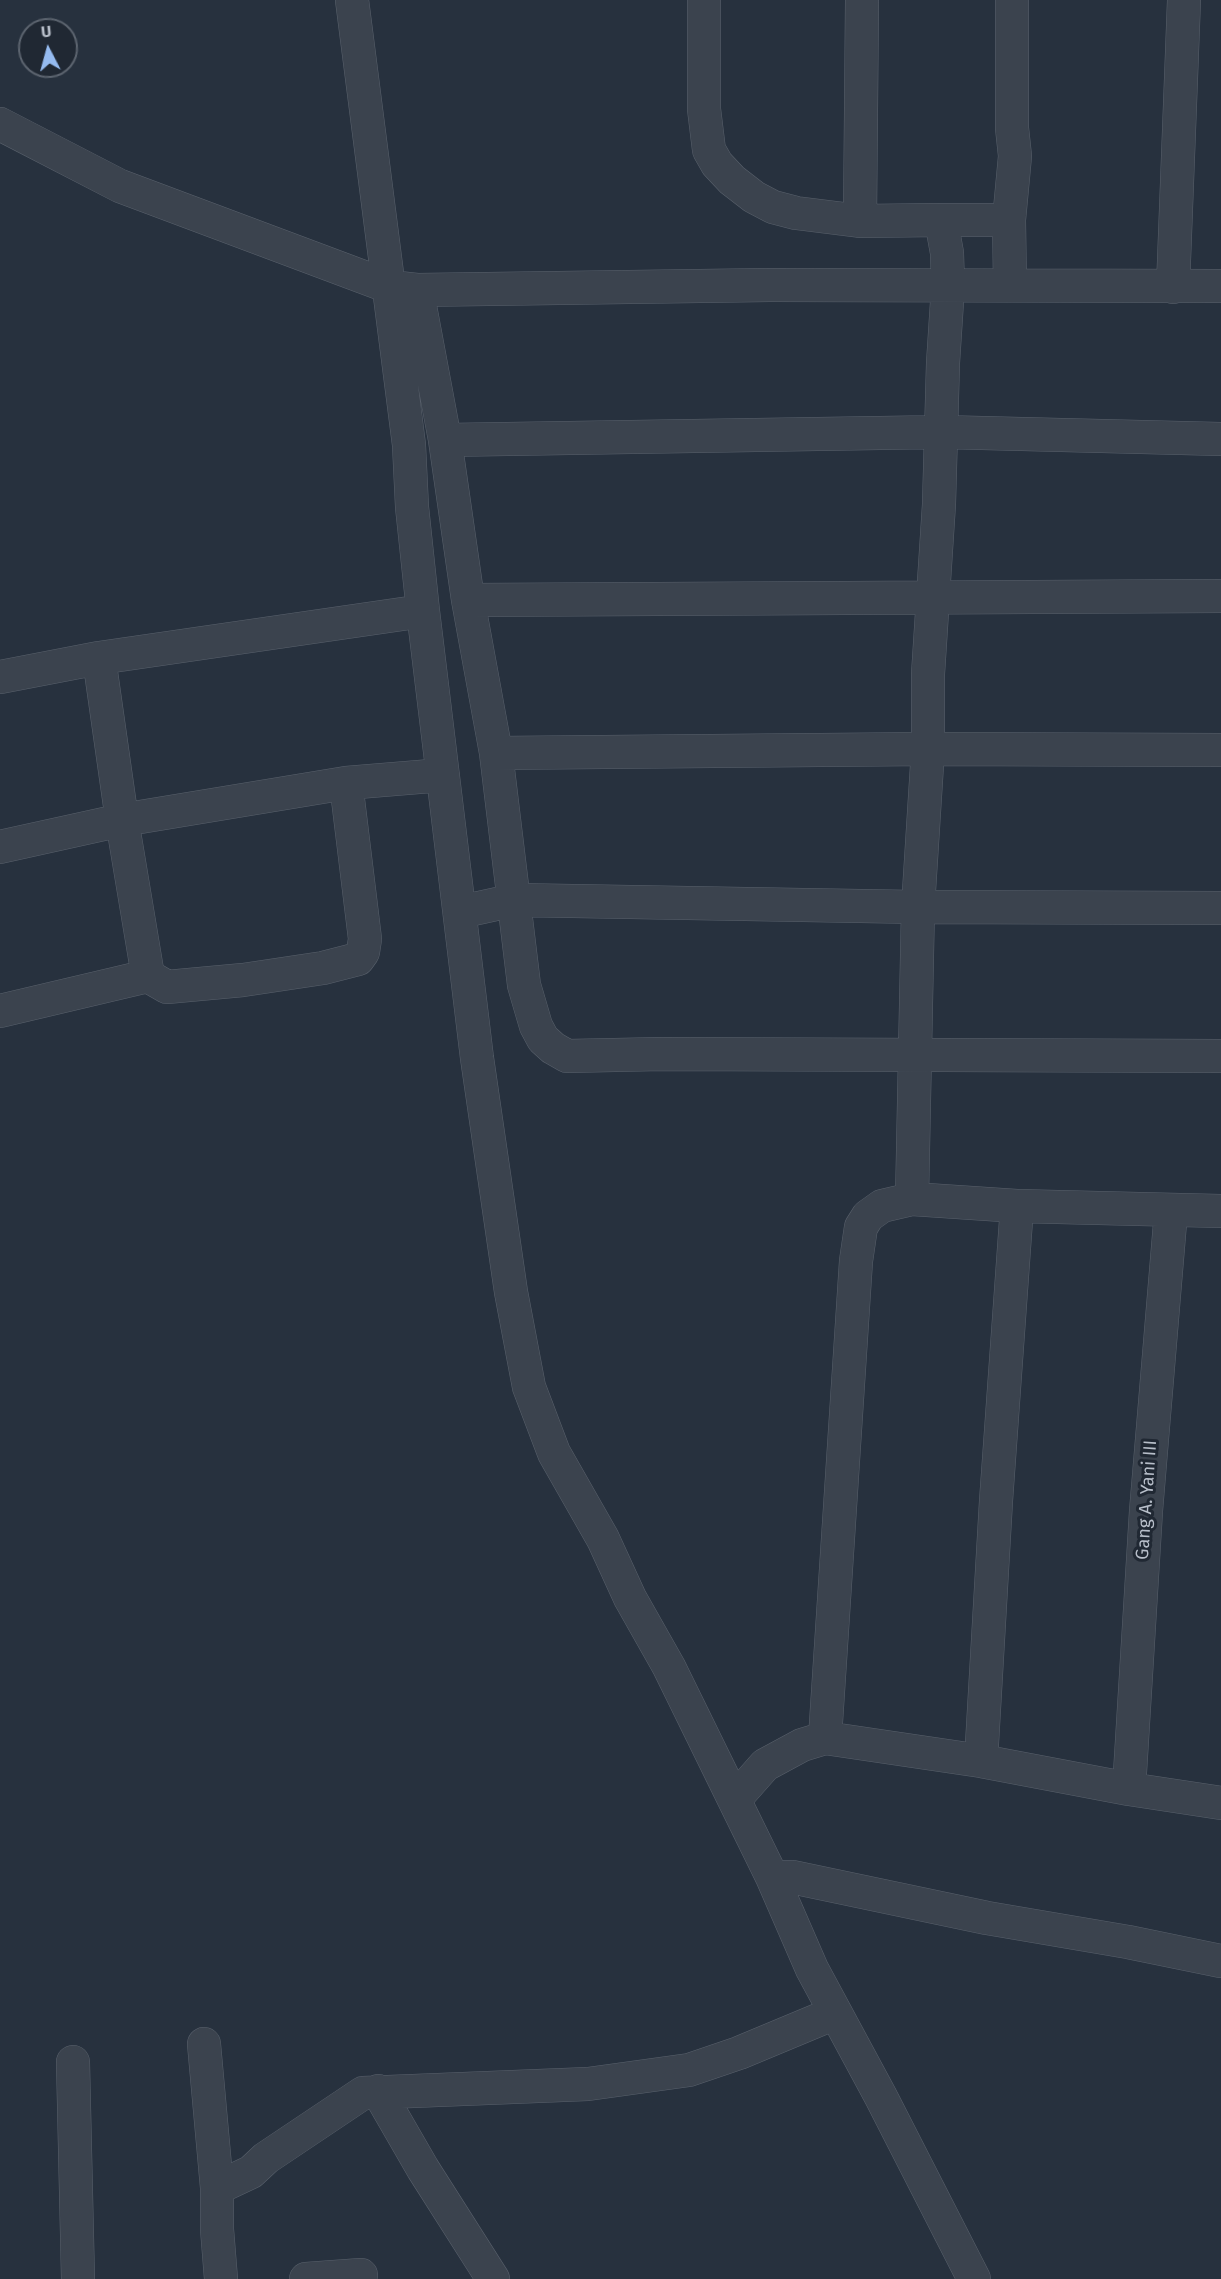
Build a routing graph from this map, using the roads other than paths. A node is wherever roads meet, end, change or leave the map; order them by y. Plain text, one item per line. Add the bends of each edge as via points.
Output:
1 (352, 0) edge
2 (704, 0) edge
3 (862, 0) edge
4 (1012, 0) edge
5 (1184, 0) edge
6 (0, 124) edge
7 (941, 220) junction
8 (1009, 220) junction
9 (860, 221) junction
10 (1010, 285) junction
11 (948, 286) junction
12 (1221, 286) edge
13 (1173, 287) junction
14 (404, 288) junction
15 (942, 432) junction
16 (1221, 439) edge
17 (445, 440) junction
18 (1221, 596) edge
19 (932, 597) junction
20 (468, 600) junction
21 (423, 611) junction
22 (99, 658) junction
23 (0, 677) edge
24 (928, 749) junction
25 (1221, 750) edge
26 (496, 753) junction
27 (443, 775) junction
28 (346, 783) junction
29 (122, 820) junction
30 (0, 847) edge
31 (515, 900) junction
32 (918, 907) junction
33 (1221, 908) edge
34 (460, 912) junction
35 (148, 976) junction
36 (0, 1011) edge
37 (915, 1055) junction
38 (1221, 1056) edge
39 (912, 1199) junction
40 (1017, 1206) junction
41 (1171, 1211) junction
42 (1221, 1211) edge
43 (825, 1738) junction
44 (981, 1761) junction
45 (1129, 1789) junction
46 (735, 1799) junction
47 (1221, 1803) edge
48 (772, 1878) junction
49 (1221, 1961) edge
50 (835, 2013) junction
51 (204, 2044) dead end
52 (73, 2062) dead end
53 (371, 2092) junction
54 (217, 2188) junction
55 (361, 2275) dead end
56 (78, 2279) edge
57 (221, 2279) edge
58 (306, 2279) edge
59 (493, 2279) edge
60 (974, 2279) edge

1 - 14 street via 373,177
2 - 9 street via 704,109 709,150 717,164 754,197 773,207
3 - 9 street
4 - 8 street via 1014,168
5 - 13 street
6 - 14 street via 120,186
7 - 8 street
7 - 9 street
7 - 11 street
8 - 10 street
10 - 11 street
10 - 13 street
11 - 14 street
11 - 15 street
12 - 13 street
14 - 17 street
14 - 21 street via 412,507
15 - 16 street
15 - 17 street
15 - 19 street
17 - 20 street
18 - 19 street
19 - 20 street
19 - 24 street
20 - 26 street
21 - 22 street
21 - 27 street
22 - 23 street
22 - 29 street
24 - 25 street
24 - 26 street
24 - 32 street
26 - 31 street
27 - 28 street
27 - 34 street
28 - 29 street
28 - 35 street via 365,939 358,959 189,986 167,987
29 - 30 street
29 - 35 street
31 - 32 street
31 - 34 street
31 - 37 street via 524,985 536,1026 543,1039 567,1056
32 - 33 street
32 - 37 street
34 - 46 street via 509,1281 529,1387 554,1453 603,1539
35 - 36 street
37 - 38 street
37 - 39 street
39 - 40 street
39 - 43 street via 875,1210 861,1227
40 - 41 street
40 - 44 street
41 - 42 street
41 - 45 street, Gang A. Yani III via 1146,1511
43 - 44 street
43 - 46 street via 802,1745 765,1765
44 - 45 street
45 - 47 street
46 - 48 street
48 - 49 street via 792,1877
48 - 50 street
50 - 53 street via 689,2070 578,2085
50 - 60 street
51 - 54 street
52 - 56 street
53 - 54 street via 266,2158 251,2172
53 - 59 street
54 - 57 street
55 - 58 street

